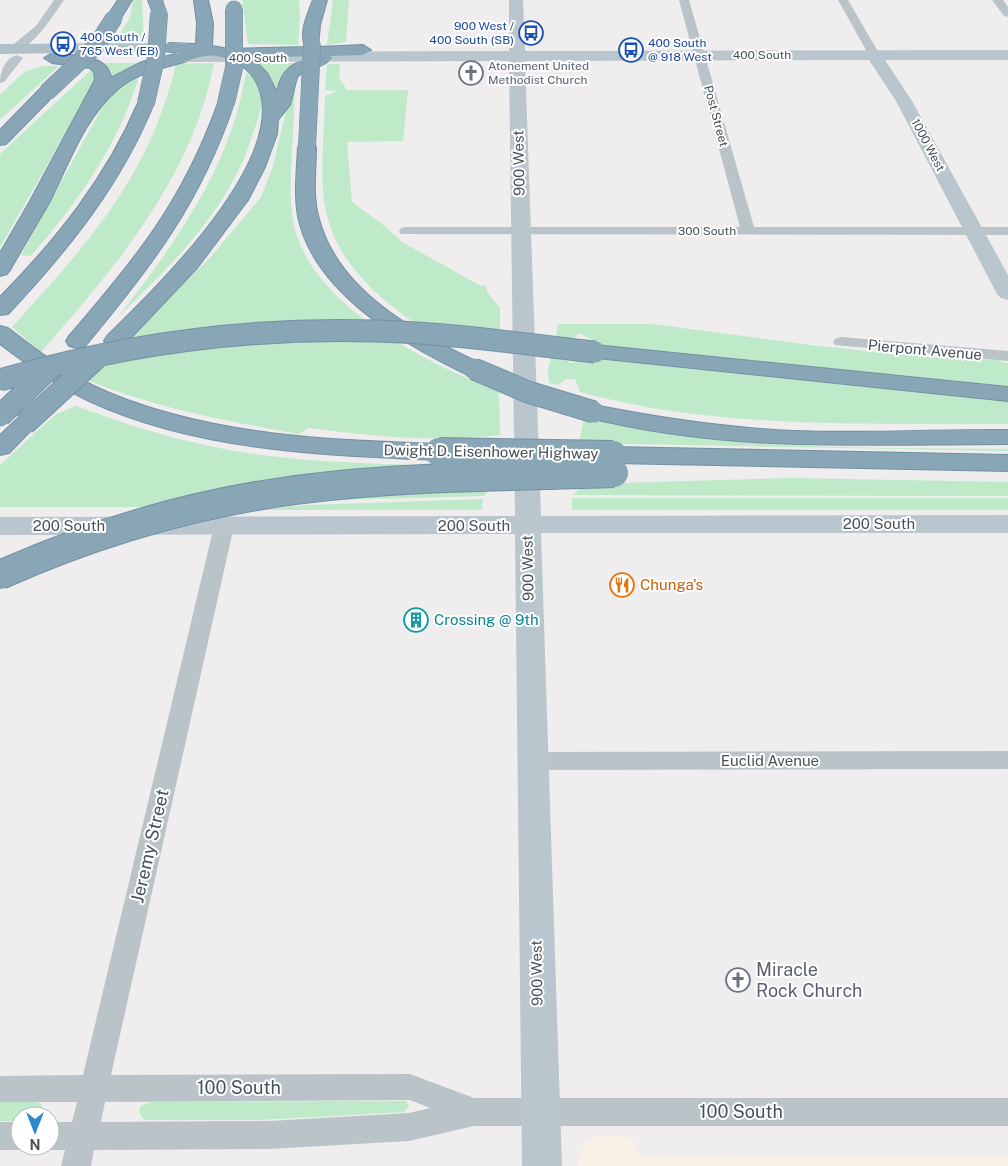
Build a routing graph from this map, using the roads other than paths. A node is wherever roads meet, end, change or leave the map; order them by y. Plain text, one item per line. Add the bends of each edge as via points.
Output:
1 (59, 0) edge
2 (114, 0) edge
3 (126, 0) edge
4 (201, 0) edge
5 (306, 0) edge
6 (320, 0) edge
7 (516, 0) edge
8 (684, 0) edge
9 (842, 0) edge
10 (997, 0) edge
11 (232, 5) edge
12 (157, 7) edge
13 (1008, 14) edge
14 (114, 18) junction
15 (312, 24) junction
16 (40, 28) junction
17 (363, 50) junction
18 (199, 51) junction
19 (5, 52) edge
20 (46, 53) junction
21 (516, 55) junction
22 (699, 55) junction
23 (874, 55) junction
24 (1008, 55) edge
25 (324, 58) junction
26 (0, 79) edge
27 (272, 119) junction
28 (81, 123) junction
29 (0, 140) edge
30 (521, 231) junction
31 (748, 231) junction
32 (974, 231) junction
33 (1008, 231) edge
34 (406, 232) dead end
35 (3, 267) edge
36 (1008, 294) edge
37 (0, 308) edge
38 (0, 333) edge
39 (841, 342) dead end
40 (1008, 356) edge
41 (0, 380) edge
42 (1003, 393) edge
43 (0, 416) edge
44 (1004, 437) edge
45 (0, 448) edge
46 (1008, 463) edge
47 (614, 464) junction
48 (1008, 524) edge
49 (0, 526) edge
50 (224, 526) junction
51 (527, 526) junction
52 (0, 575) edge
53 (1008, 760) edge
54 (533, 761) junction
55 (0, 1089) edge
56 (94, 1089) junction
57 (474, 1112) junction
58 (541, 1112) junction
59 (1008, 1112) edge
60 (60, 1136) edge
61 (83, 1136) junction
62 (76, 1166) edge
63 (542, 1166) edge

1 - 16 street
2 - 14 highway
3 - 14 highway
4 - 18 highway via 205,23
5 - 15 highway
6 - 15 highway
7 - 21 main road, 900 West
8 - 22 street, Post Street
9 - 23 street, 1000 West
10 - 13 street
11 - 43 highway, bridge via 234,68 226,104 204,162 145,260 77,341
12 - 37 highway, bridge via 160,35 156,65 136,133 118,165 71,232
14 - 29 highway, bridge via 96,46
15 - 44 highway, bridge via 307,147 310,226 339,277 368,305 426,346 528,392 594,412 653,424 796,438
16 - 19 street
16 - 20 street via 37,39
17 - 18 highway
17 - 18 main road, 400 South
17 - 21 main road, 400 South via 491,51
18 - 20 main road, 400 South
18 - 25 main road, 400 South
18 - 27 highway via 250,65 264,80
18 - 28 highway via 138,69 115,80
19 - 20 main road, 400 South
19 - 26 street
20 - 28 highway via 96,65 102,71 103,80
21 - 22 main road, 400 South
21 - 25 main road, 400 South
21 - 30 main road, 900 West
22 - 23 main road, 400 South
22 - 31 street, Post Street
23 - 24 main road, 400 South
23 - 32 main road, 1000 West via 904,101
25 - 27 highway via 290,72 282,105
27 - 45 highway, bridge via 253,176 182,273
28 - 35 highway
30 - 31 street, 300 South
30 - 34 street, 300 South
30 - 51 main road, 900 West
31 - 32 street, 300 South
32 - 33 street, 300 South
32 - 36 main road, 1000 West
38 - 47 highway, Dwight D. Eisenhower Highway, bridge via 59,378 99,397 195,428 306,445
39 - 40 street, Pierpont Avenue
41 - 42 highway, bridge via 68,361 171,340 261,332 379,331
46 - 47 highway
47 - 52 highway, bridge via 322,487 256,496 143,522 72,545
48 - 51 main road, 200 South
49 - 50 main road, 200 South
50 - 51 main road, 200 South
50 - 56 street, Jeremy Street
51 - 54 main road, 900 West
53 - 54 street, Euclid Avenue
54 - 58 main road, 900 West
55 - 56 street, 100 South
56 - 57 street, 100 South via 410,1087
56 - 61 street, Jeremy Street
57 - 58 street, 100 South
57 - 61 street, 100 South via 409,1127 270,1135
58 - 59 street, 100 South
58 - 63 main road, 900 West
60 - 61 street, 100 South
61 - 62 street, Jeremy Street

